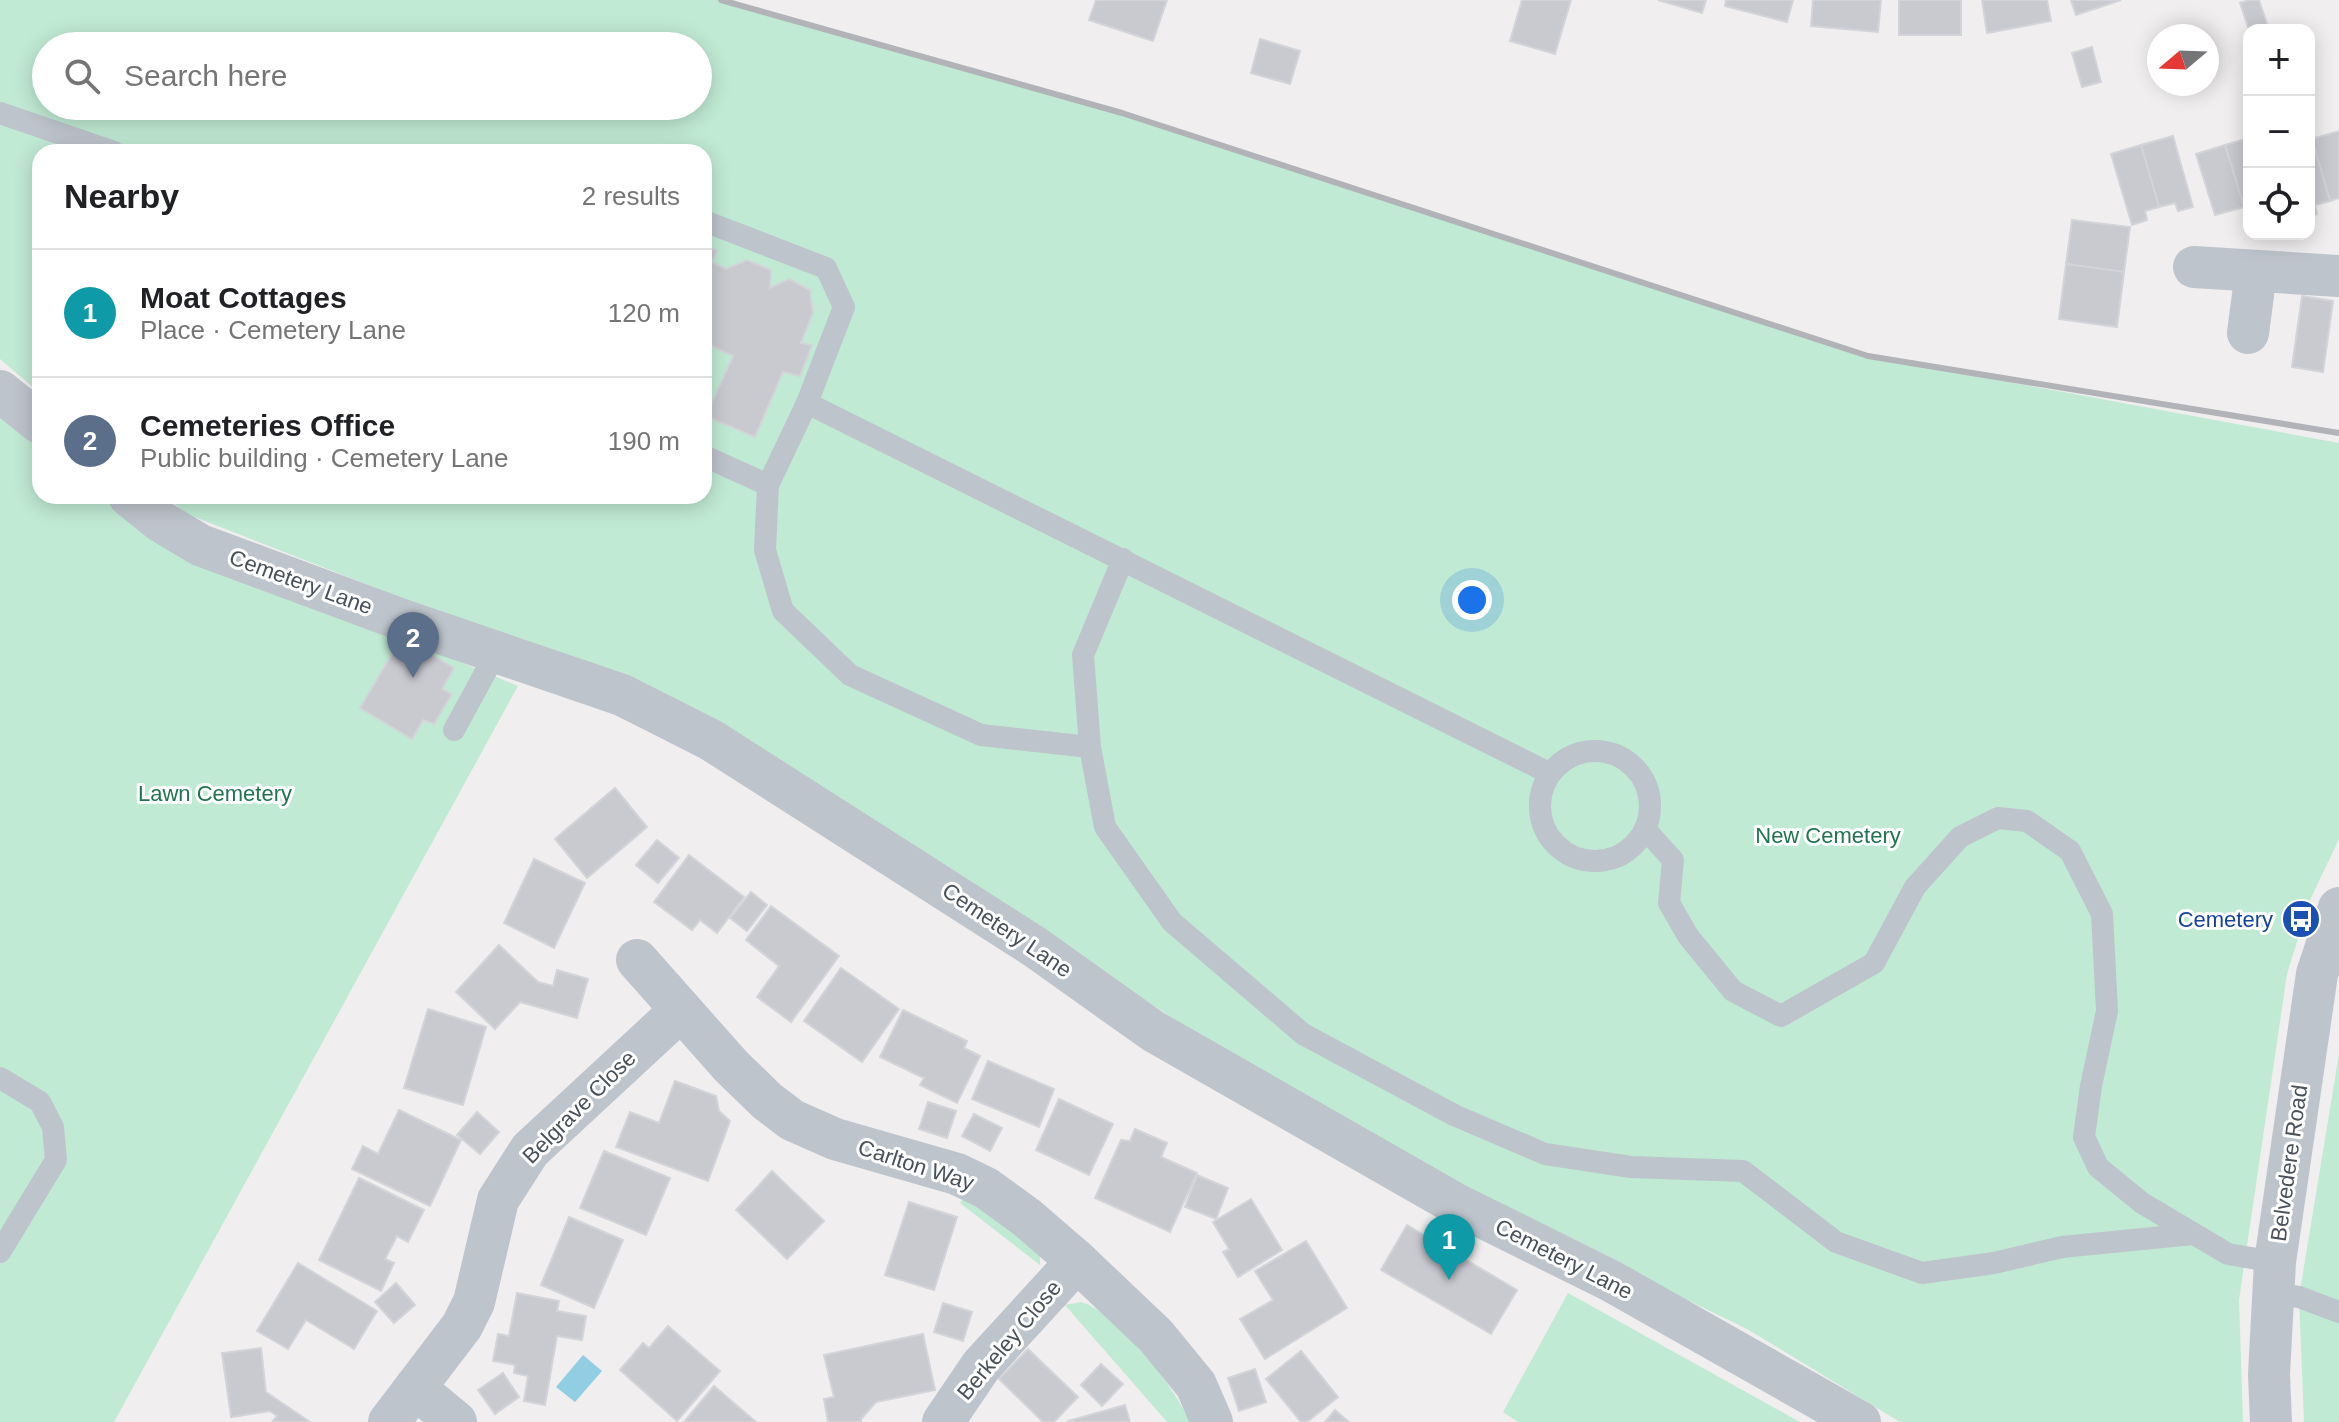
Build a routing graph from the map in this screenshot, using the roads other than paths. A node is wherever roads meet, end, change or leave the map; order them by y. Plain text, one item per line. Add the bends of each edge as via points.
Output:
1 (0, 113) edge
2 (91, 144) edge
3 (712, 224) edge
4 (2194, 267) dead end
5 (2256, 272) junction
6 (2339, 276) edge
7 (2248, 333) dead end
8 (0, 391) edge
9 (807, 403) junction
10 (32, 417) edge
11 (712, 460) edge
12 (768, 485) junction
13 (139, 504) edge
14 (1123, 559) junction
15 (497, 651) junction
16 (454, 730) dead end
17 (1090, 747) junction
18 (1549, 773) junction
19 (1645, 829) junction
20 (2339, 908) edge
21 (637, 960) dead end
22 (681, 1010) junction
23 (0, 1078) edge
24 (2193, 1234) junction
25 (0, 1252) edge
26 (1077, 1261) junction
27 (2273, 1278) junction
28 (2339, 1312) edge
29 (415, 1388) junction
30 (389, 1422) edge
31 (456, 1422) edge
32 (943, 1422) edge
33 (1212, 1422) edge
34 (1860, 1422) edge
35 (2271, 1422) edge

1 - 2 lane
3 - 9 lane via 826,268 844,307
4 - 5 street
5 - 6 street
5 - 7 street
8 - 10 street
9 - 12 lane
9 - 14 lane
11 - 12 lane
12 - 17 lane via 765,550 783,611 850,675 981,735
13 - 15 street, Cemetery Lane via 200,545
14 - 17 lane via 1083,655
14 - 18 lane
15 - 16 lane
15 - 34 street, Cemetery Lane via 622,695 711,740 1035,947 1153,1031 1454,1203 1611,1281
17 - 24 lane via 1105,827 1172,922 1303,1034 1454,1115 1545,1154 1631,1167 1743,1171 1836,1242 1922,1273 2062,1247
18 - 19 lane via 1581,751 1613,753 1629,762 1649,795
18 - 19 lane via 1539,799 1540,819 1561,850 1599,861 1634,845
19 - 24 lane via 1673,860 1669,903 1688,936 1733,991 1781,1016 1874,963 1915,887 1960,837 1998,818 2027,821 2070,851 2102,914 2107,1011 2084,1137 2098,1167 2142,1203
20 - 27 street, Belvedere Road via 2317,974
21 - 22 street, Carlton Way
22 - 26 street, Carlton Way via 740,1075 792,1120 986,1188
22 - 29 street, Belgrave Close via 530,1150 498,1200 474,1302
23 - 25 lane via 40,1102 53,1127 56,1160
24 - 27 lane
26 - 32 street, Berkeley Close via 981,1366
26 - 33 street, Carlton Way via 1180,1364
27 - 28 lane via 2299,1297
27 - 35 street, Belvedere Road
29 - 30 street, Belgrave Close
29 - 31 street

